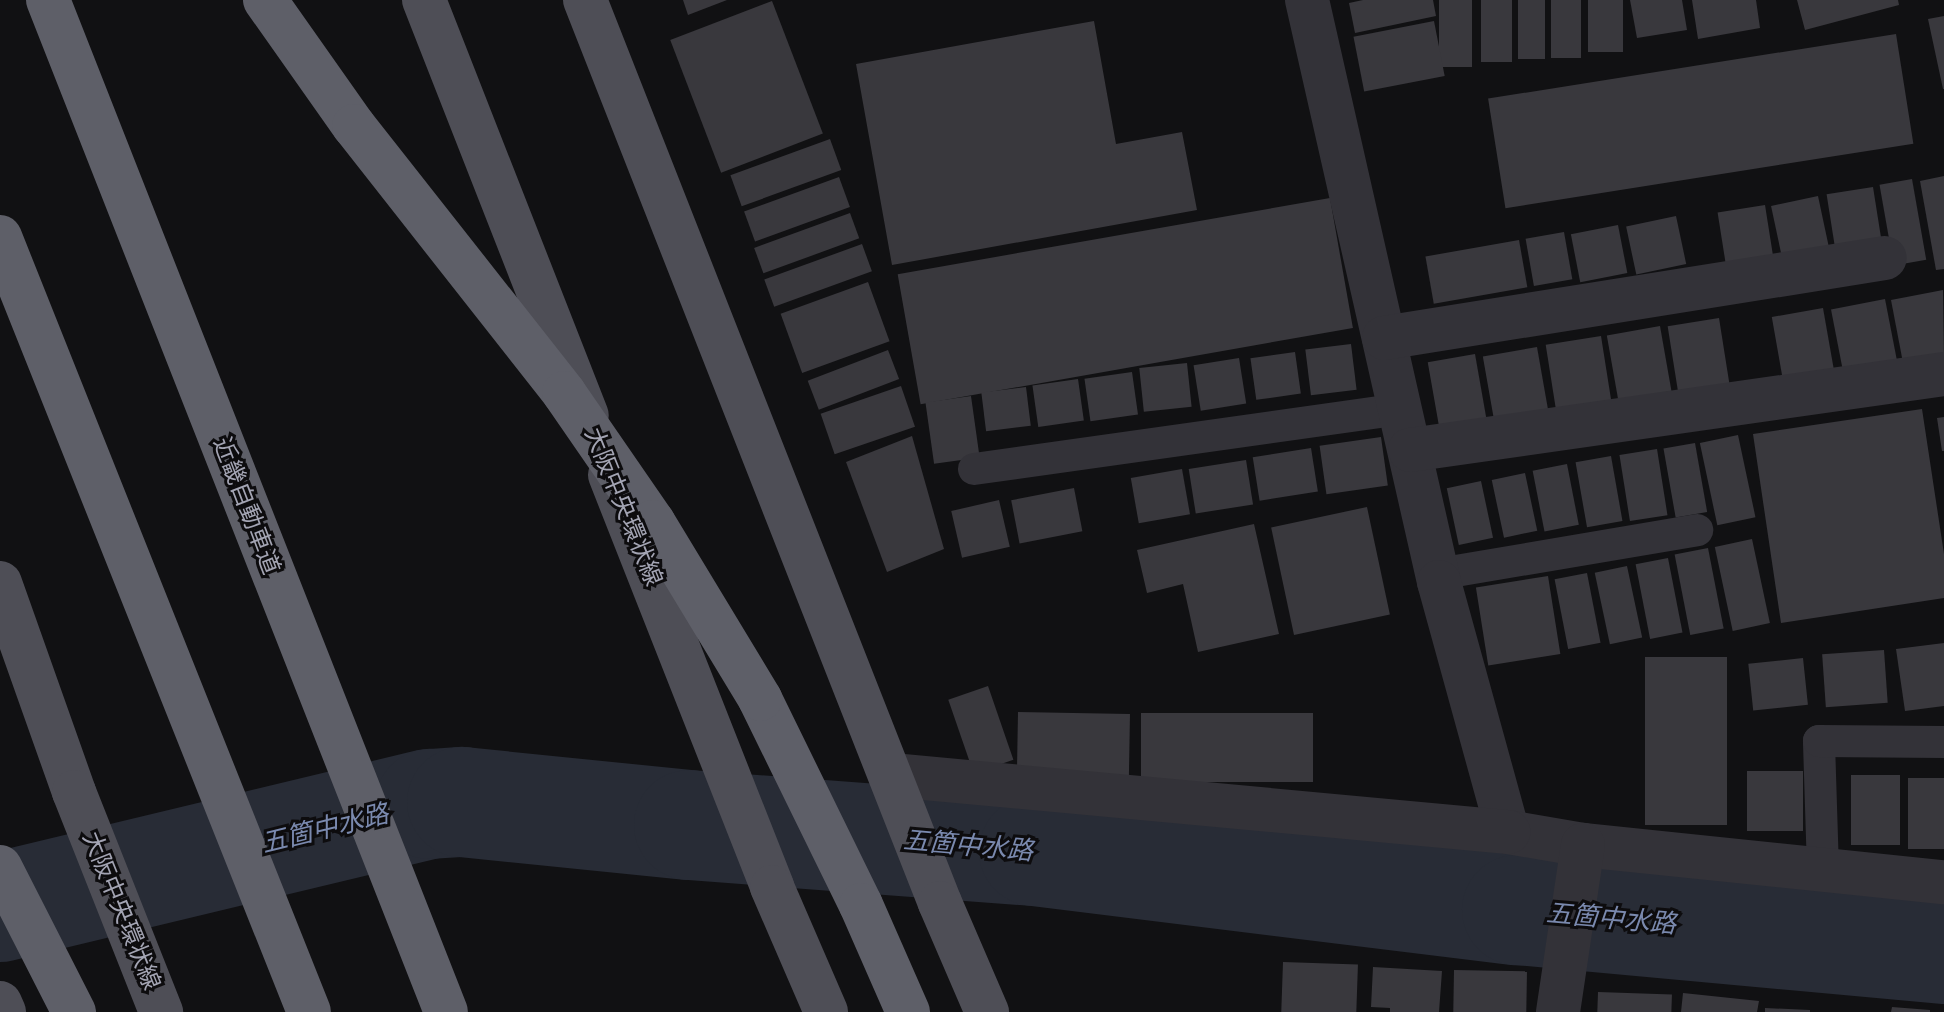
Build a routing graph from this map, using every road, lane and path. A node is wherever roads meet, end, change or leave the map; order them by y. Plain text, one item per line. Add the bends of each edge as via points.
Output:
1 (48, 0) edge
2 (265, 0) edge
3 (424, 0) edge
4 (585, 0) edge
5 (1307, 0) edge
6 (0, 237) edge
7 (1885, 258) dead end
8 (1384, 338) junction
9 (1944, 374) edge
10 (1405, 429) junction
11 (974, 469) dead end
12 (1697, 530) dead end
13 (1438, 574) junction
14 (0, 583) edge
15 (1944, 742) edge
16 (894, 781) junction
17 (1508, 832) junction
18 (1580, 863) junction
19 (0, 867) edge
20 (1823, 870) junction
21 (1944, 882) edge
22 (0, 1003) edge
23 (4, 1012) edge
24 (74, 1012) edge
25 (161, 1012) edge
26 (309, 1012) edge
27 (446, 1012) edge
28 (826, 1012) edge
29 (908, 1012) edge
30 (987, 1012) edge
31 (1558, 1012) edge

1 - 27 highway, 近畿自動車道
2 - 29 highway, bridge via 354,126 564,393 653,522 760,699
3 - 28 main road, 大阪中央環状線 via 772,887
4 - 16 main road
5 - 8 street
6 - 26 highway
7 - 8 street
8 - 10 street
9 - 10 street
10 - 11 lane
10 - 13 street
12 - 13 lane
13 - 17 street
14 - 25 main road, 大阪中央環状線 via 74,792
15 - 20 lane via 1819,741
16 - 17 street
16 - 30 main road
17 - 18 street
18 - 20 street
18 - 31 street
19 - 24 highway
20 - 21 street
22 - 23 main road

